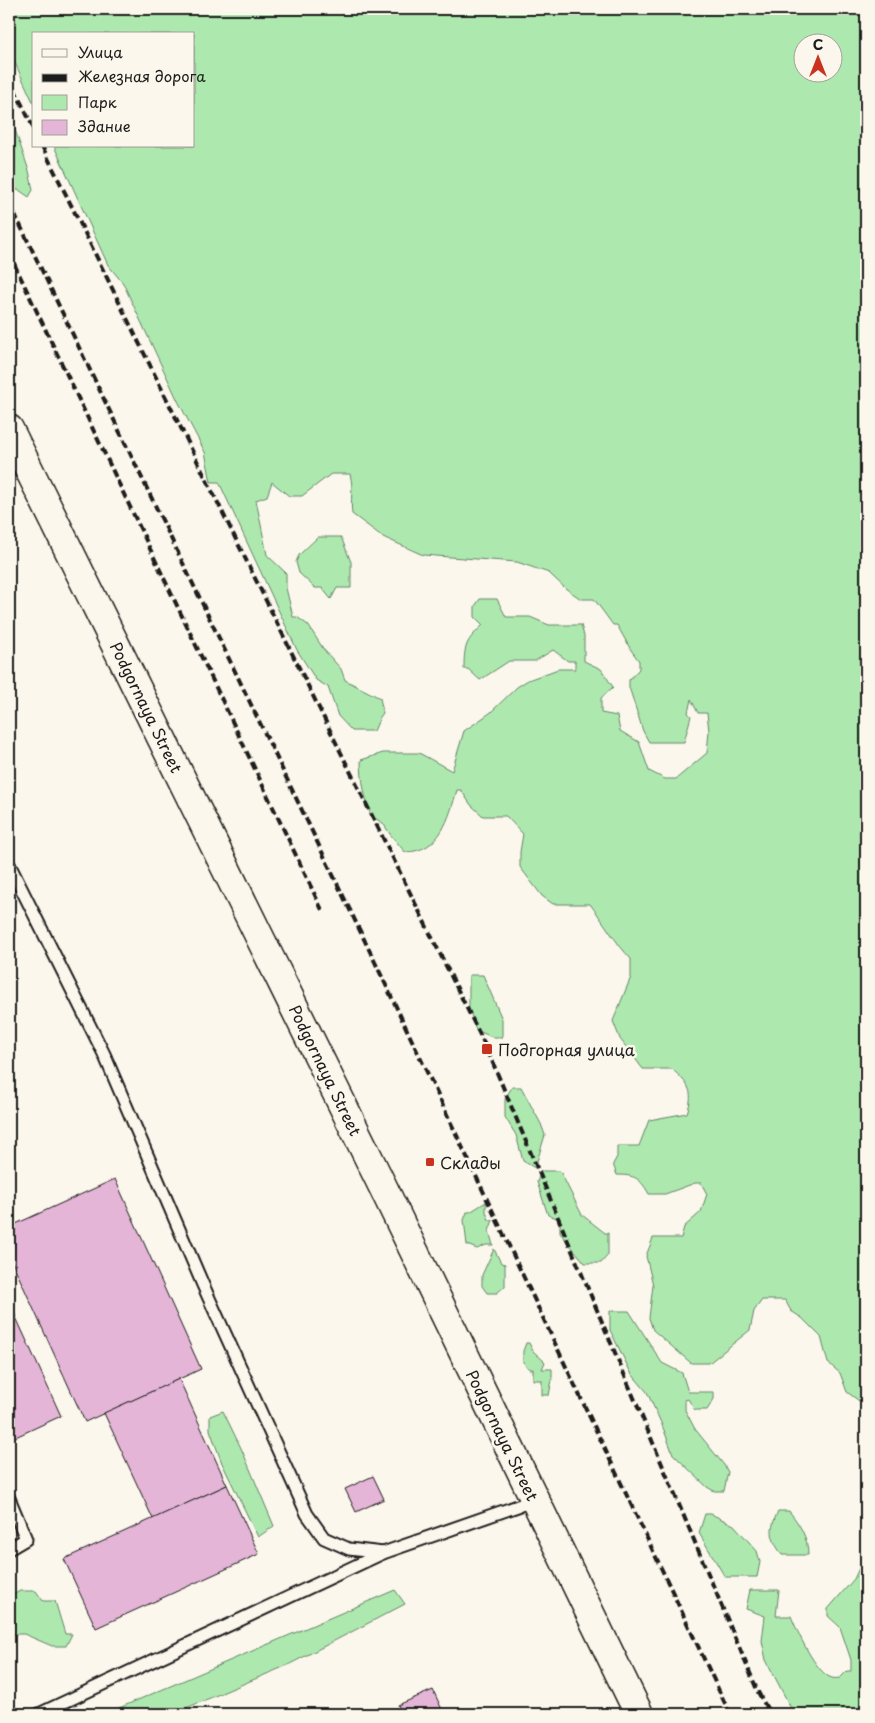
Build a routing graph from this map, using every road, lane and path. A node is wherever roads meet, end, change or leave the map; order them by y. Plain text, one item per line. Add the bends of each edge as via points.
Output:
1 (9, 429) edge
2 (9, 864) edge
3 (9, 1498) edge
4 (535, 1500) junction
5 (9, 1549) edge
6 (383, 1553) junction
7 (39, 1714) edge
8 (639, 1714) edge

1 - 4 main road, Podgornaya Street
2 - 6 lane via 104,1054 203,1285 307,1514 324,1538 349,1549
3 - 5 lane via 26,1539
4 - 6 lane
4 - 8 main road, Podgornaya Street
6 - 7 lane

